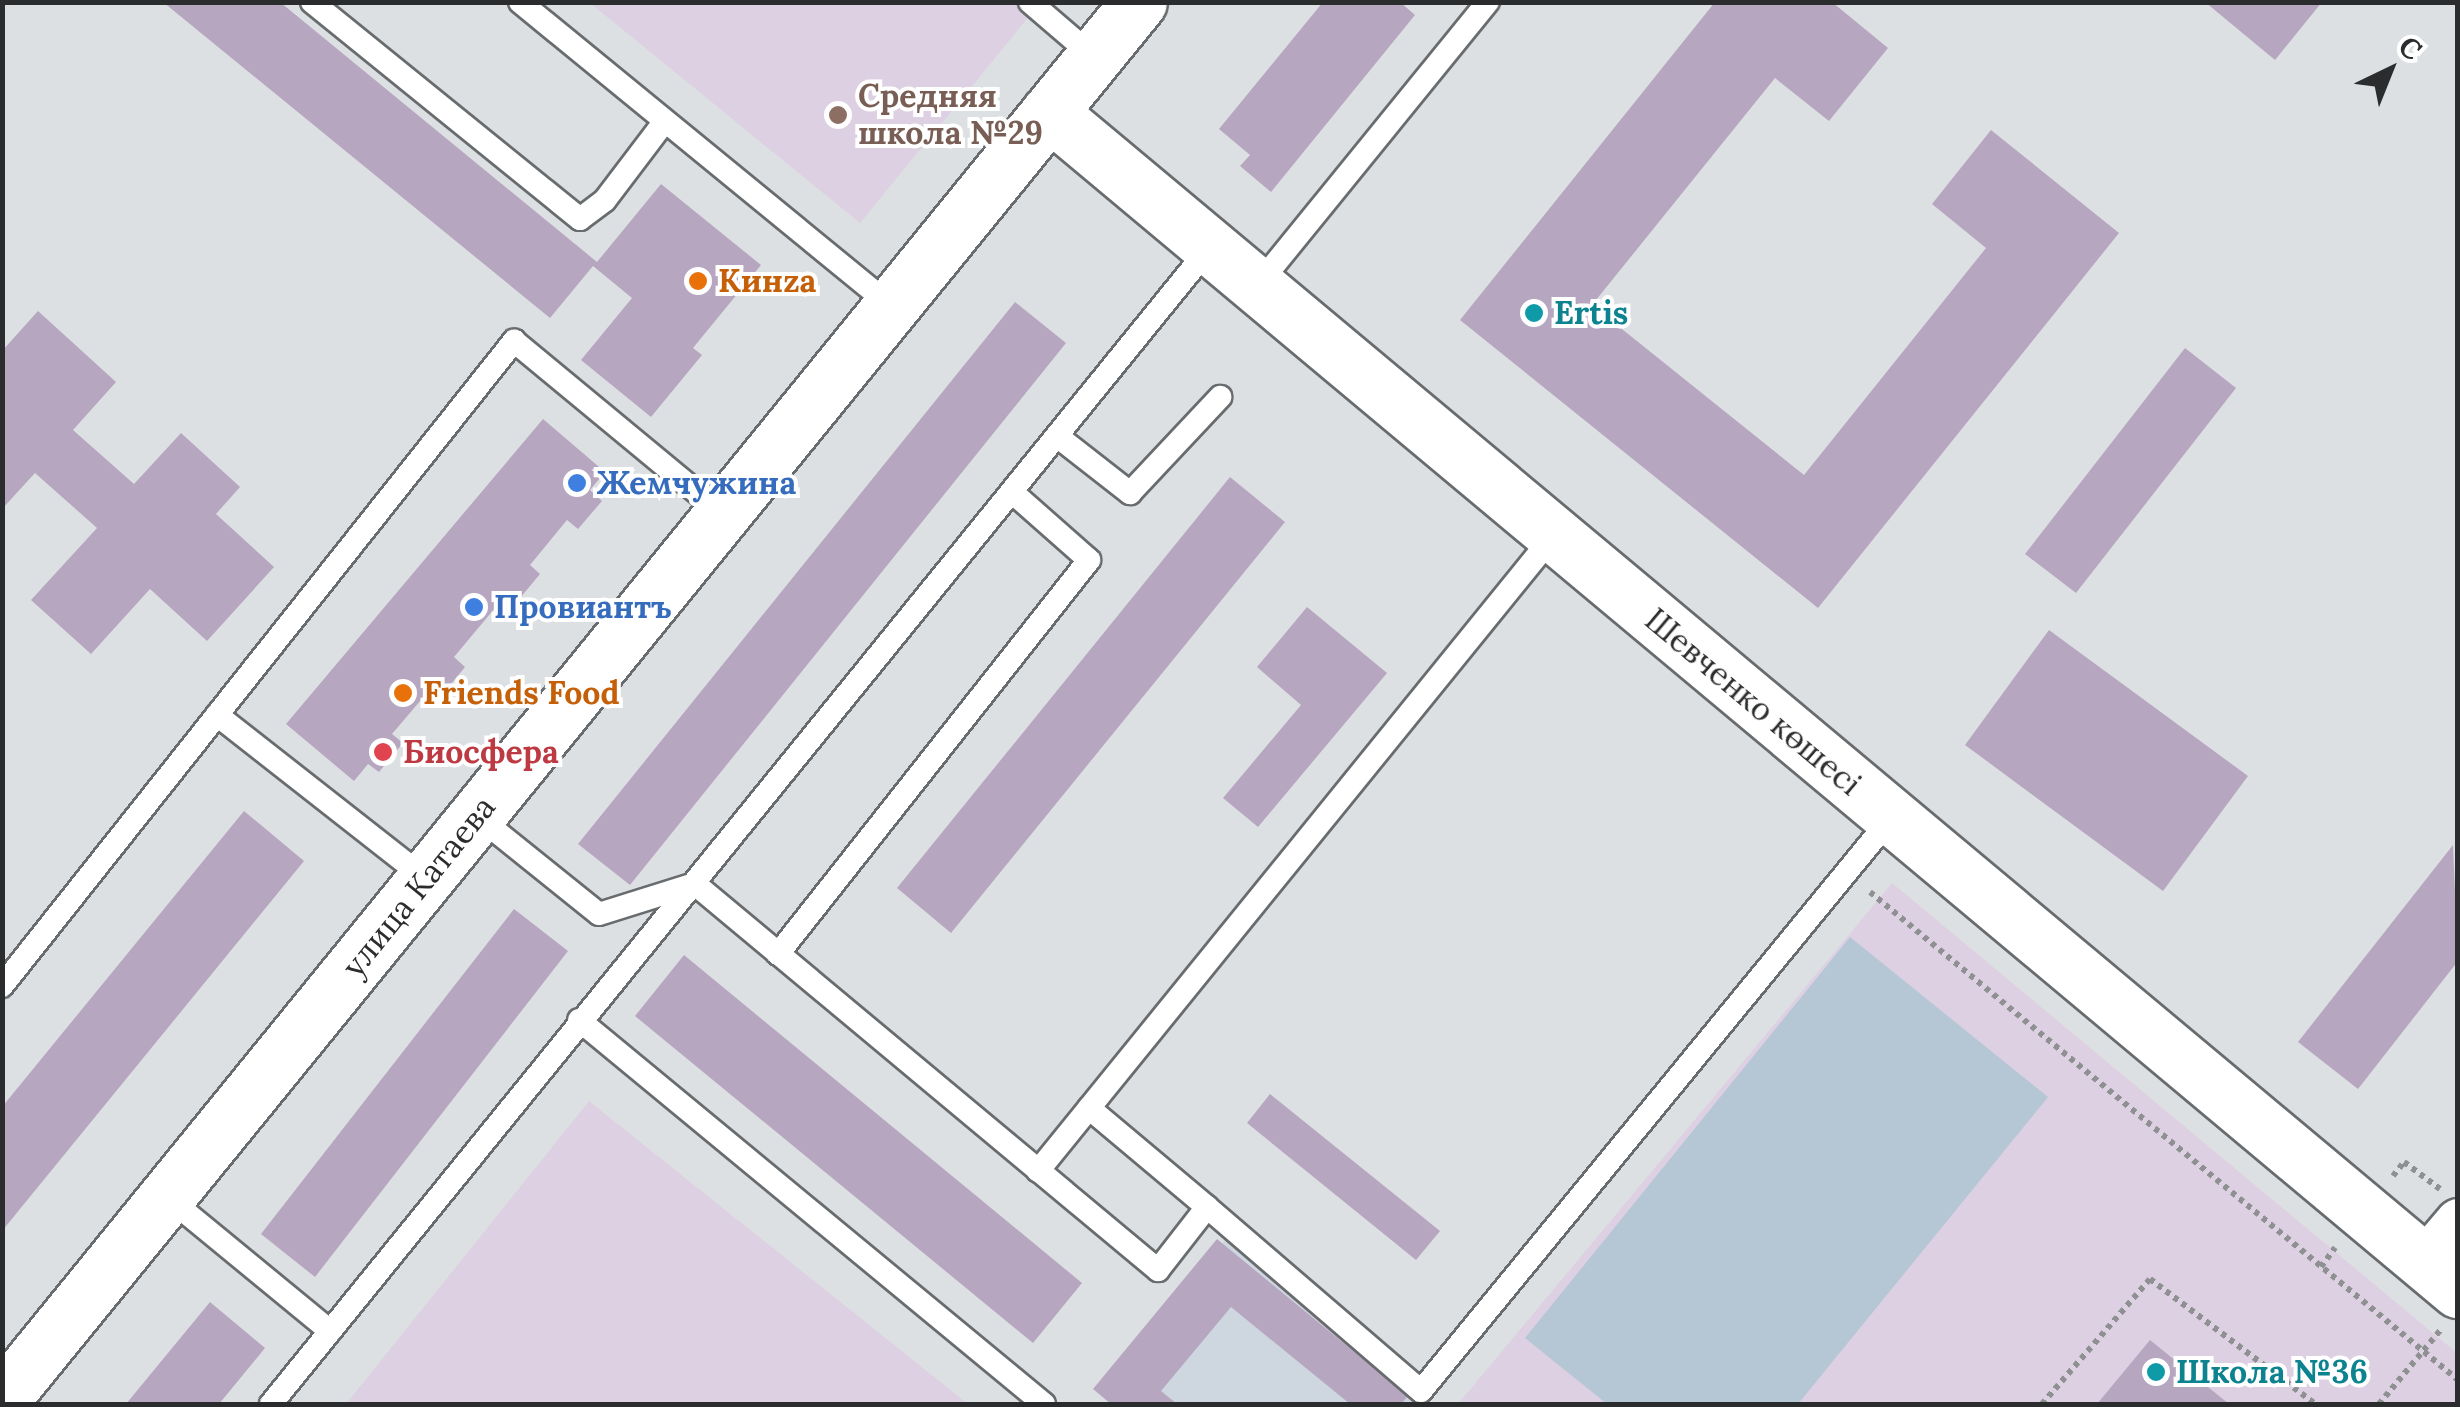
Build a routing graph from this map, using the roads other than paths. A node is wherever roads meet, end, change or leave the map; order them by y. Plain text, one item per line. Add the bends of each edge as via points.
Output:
1 (312, 2) edge
2 (520, 2) edge
3 (1030, 2) edge
4 (1139, 2) edge
5 (1488, 2) edge
6 (1094, 58) junction
7 (1050, 112) junction
8 (665, 121) junction
9 (1210, 247) junction
10 (1256, 286) junction
11 (892, 306) junction
12 (1220, 397) dead end
13 (1057, 436) junction
14 (1012, 492) junction
15 (723, 514) junction
16 (1554, 535) junction
17 (217, 715) junction
18 (478, 816) junction
19 (1891, 818) junction
20 (426, 878) junction
21 (695, 884) junction
22 (778, 954) junction
23 (2, 986) edge
24 (580, 1020) junction
25 (1089, 1108) junction
26 (1038, 1171) junction
27 (167, 1198) junction
28 (1206, 1208) junction
29 (2458, 1220) edge
30 (2440, 1276) edge
31 (330, 1331) junction
32 (8, 1381) edge
33 (1415, 1398) edge
34 (271, 1404) edge
35 (1044, 1404) edge

1 - 8 lane via 580,219 604,200
2 - 8 lane
3 - 6 lane
4 - 6 street, улица Катаева
5 - 10 lane
6 - 7 street, улица Катаева
7 - 9 street, Шевченко көшесі
7 - 11 street, улица Катаева
8 - 11 lane
9 - 10 street, Шевченко көшесі
9 - 13 lane
10 - 16 street, Шевченко көшесі
11 - 15 street, улица Катаева
12 - 13 lane via 1130,494
13 - 14 lane
14 - 21 lane
14 - 22 lane via 1089,560
15 - 17 lane via 514,341
15 - 18 street, улица Катаева
16 - 19 street, Шевченко көшесі
16 - 25 lane
17 - 20 lane
17 - 23 lane
18 - 20 street, улица Катаева
18 - 21 lane via 599,914
19 - 30 street, Шевченко көшесі
19 - 33 lane
20 - 27 street, улица Катаева
21 - 22 lane
21 - 24 lane
22 - 26 lane
24 - 31 lane
24 - 35 lane
25 - 26 lane
25 - 28 lane
26 - 28 lane via 1158,1270
27 - 31 lane
27 - 32 street, улица Катаева
28 - 33 lane
29 - 30 street
31 - 34 lane

